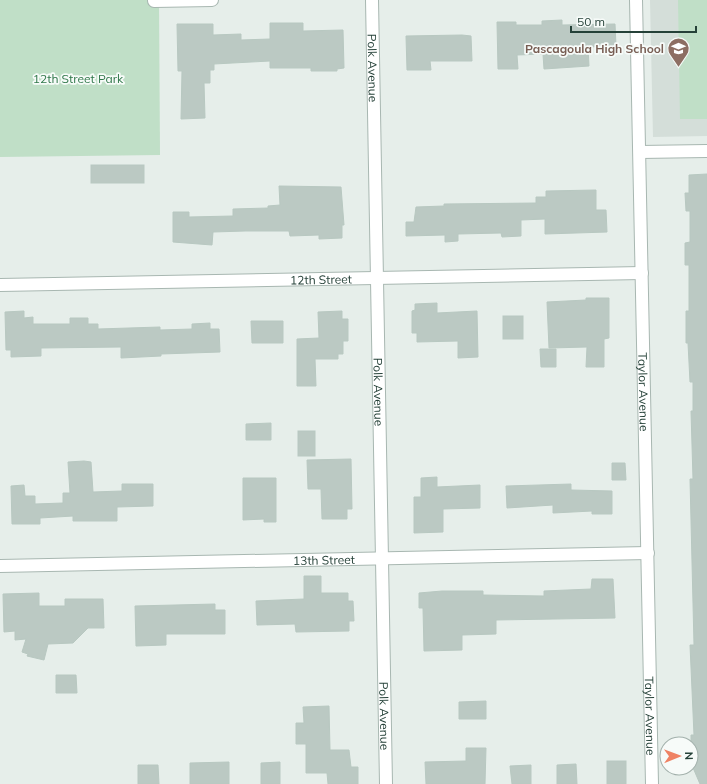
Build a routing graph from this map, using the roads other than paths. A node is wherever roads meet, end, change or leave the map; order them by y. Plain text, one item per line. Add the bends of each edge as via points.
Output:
1 (212, 0) edge
2 (372, 0) edge
3 (636, 0) edge
4 (154, 1) dead end
5 (707, 151) edge
6 (640, 152) junction
7 (642, 273) junction
8 (377, 278) junction
9 (0, 285) edge
10 (648, 553) junction
11 (382, 559) junction
12 (0, 566) edge
13 (386, 784) edge
14 (652, 784) edge

1 - 4 street
2 - 8 street, Polk Avenue
3 - 6 street, Taylor Avenue
5 - 6 street
6 - 7 street, Taylor Avenue
7 - 8 street, 12th Street
7 - 10 street, Taylor Avenue
8 - 9 street, 12th Street
8 - 11 street, Polk Avenue
10 - 11 street, 13th Street
10 - 14 street, Taylor Avenue
11 - 12 street, 13th Street
11 - 13 street, Polk Avenue

